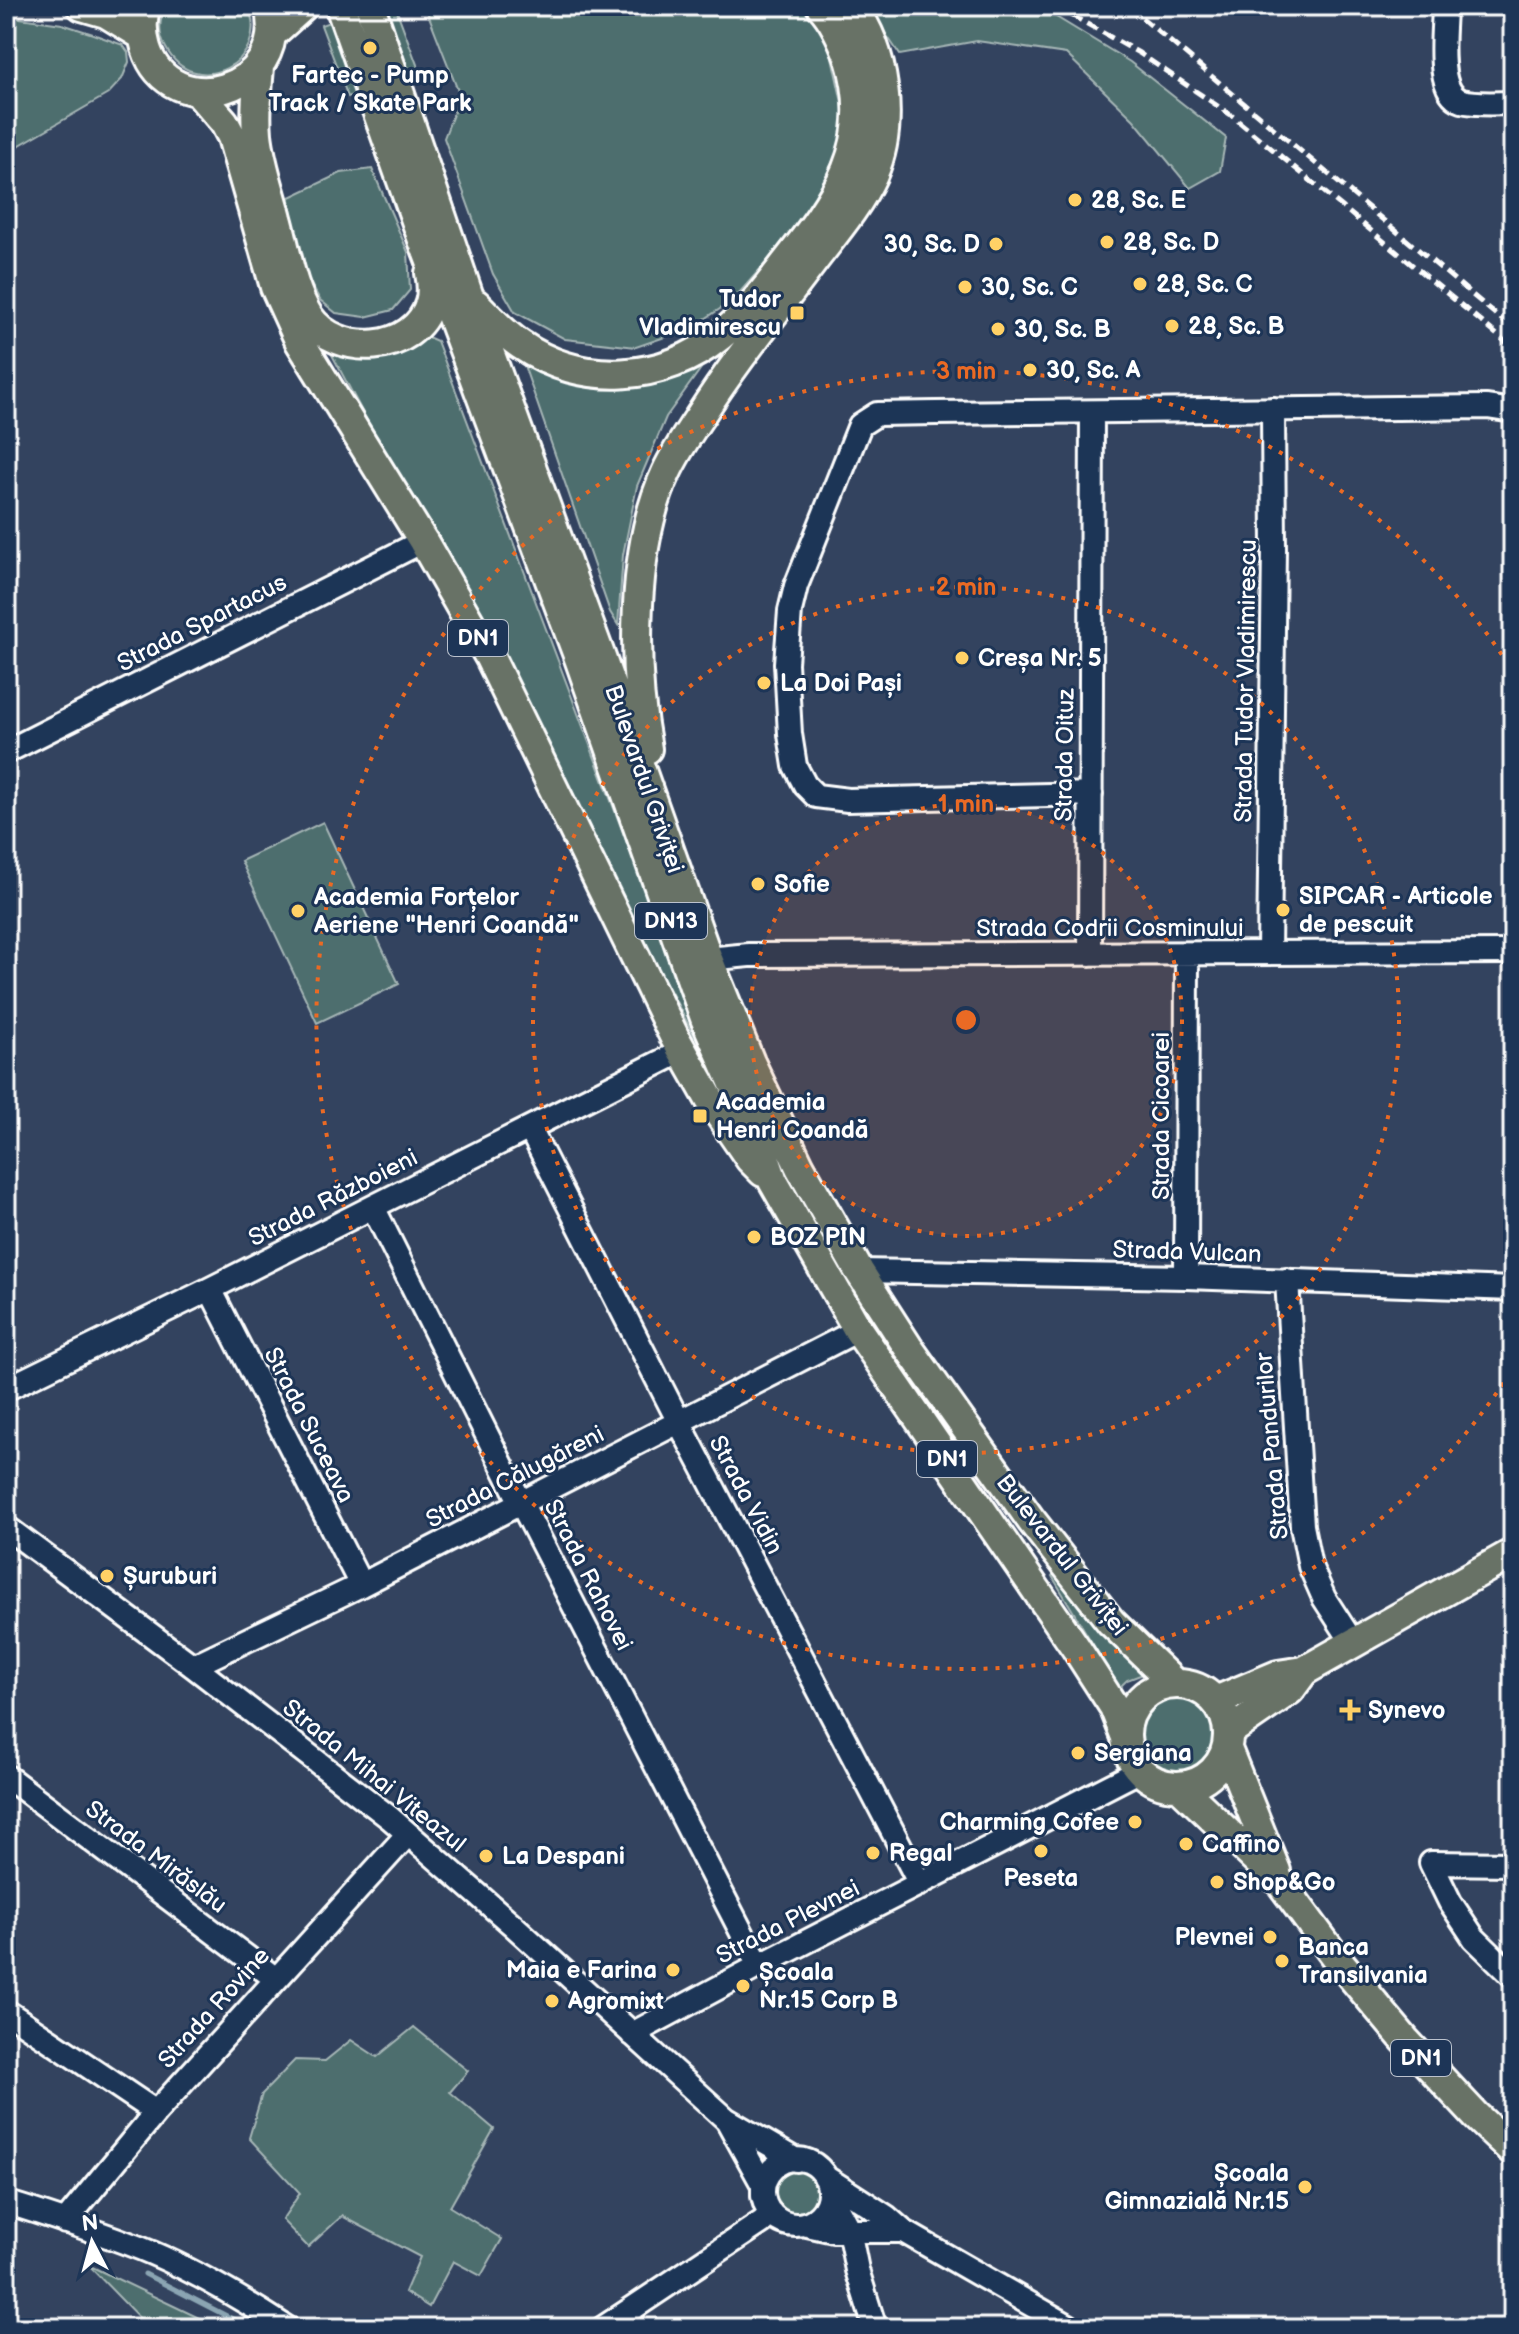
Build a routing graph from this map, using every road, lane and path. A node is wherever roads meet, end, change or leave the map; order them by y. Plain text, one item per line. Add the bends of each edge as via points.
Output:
1 (82, 6) edge
2 (146, 6) edge
3 (303, 6) edge
4 (340, 6) edge
5 (370, 6) edge
6 (821, 6) edge
7 (852, 6) edge
8 (1444, 6) edge
9 (271, 20) edge
10 (142, 35) junction
11 (259, 67) junction
12 (197, 91) junction
13 (1513, 103) edge
14 (400, 135) junction
15 (423, 240) junction
16 (469, 297) junction
17 (1273, 409) junction
18 (1513, 411) edge
19 (1092, 412) junction
20 (423, 541) junction
21 (6, 752) edge
22 (1091, 794) junction
23 (662, 832) junction
24 (1513, 952) edge
25 (1269, 953) junction
26 (1090, 954) junction
27 (1187, 954) junction
28 (708, 959) junction
29 (682, 1051) junction
30 (530, 1129) junction
31 (773, 1181) junction
32 (373, 1207) junction
33 (859, 1271) junction
34 (1186, 1277) junction
35 (1287, 1280) junction
36 (210, 1289) junction
37 (1513, 1289) edge
38 (858, 1330) junction
39 (6, 1389) edge
40 (679, 1422) junction
41 (521, 1503) junction
42 (6, 1527) edge
43 (1513, 1553) edge
44 (361, 1585) junction
45 (1353, 1643) junction
46 (193, 1666) junction
47 (1304, 1671) junction
48 (1175, 1684) junction
49 (1216, 1701) junction
50 (1125, 1735) junction
51 (1228, 1741) junction
52 (1139, 1771) junction
53 (6, 1776) edge
54 (1180, 1787) junction
55 (408, 1834) junction
56 (1513, 1864) edge
57 (1281, 1883) junction
58 (920, 1884) junction
59 (759, 1966) junction
60 (1513, 1976) edge
61 (276, 1979) junction
62 (6, 2011) edge
63 (632, 2034) junction
64 (156, 2112) junction
65 (726, 2119) junction
66 (1513, 2151) edge
67 (796, 2160) junction
68 (827, 2185) junction
69 (6, 2202) edge
70 (767, 2205) junction
71 (65, 2222) junction
72 (800, 2224) junction
73 (849, 2230) junction
74 (903, 2231) junction
75 (857, 2269) junction
76 (287, 2328) edge
77 (603, 2328) edge
78 (875, 2328) edge
79 (1072, 2328) edge

1 - 10 main road via 106,13
2 - 10 main road
3 - 9 main road
4 - 14 main road, Bulevardul Griviței / DN13
5 - 14 main road, Bulevardul Griviței / DN13
6 - 16 main road via 844,41 853,71 859,114 850,164 813,228 720,336 674,363 645,371 585,372 522,346
7 - 23 main road, DN1 via 870,39 884,95 879,157 841,225 723,380 679,448 665,475 645,543 638,674
8 - 13 street via 1443,75 1449,93 1470,102
9 - 11 main road via 268,51
10 - 12 main road via 160,71
11 - 12 main road via 231,87
11 - 15 main road via 260,153 298,294 322,331 364,346 410,330 430,303
12 - 20 main road, Bulevardul Griviței / DN1 via 232,137 289,321
14 - 15 main road, Bulevardul Griviței / DN13
14 - 16 main road, Bulevardul Griviței / DN13
15 - 31 main road, Bulevardul Griviței / DN13 via 579,658 705,1018
16 - 23 main road, Bulevardul Griviței / DN13
17 - 18 street
17 - 19 street
17 - 25 street, Strada Tudor Vladimirescu
19 - 22 street, Strada Oituz
19 - 22 street via 868,418 860,425 796,586 786,663 795,766 816,796 848,800
20 - 21 street, Strada Spartacus
20 - 29 main road, Bulevardul Griviței / DN1 via 490,658
22 - 26 street, Strada Oituz
23 - 28 main road, Bulevardul Griviței / DN1
24 - 25 street, Strada Codrii Cosminului
25 - 27 street, Strada Codrii Cosminului
26 - 27 street, Strada Codrii Cosminului
26 - 28 street, Strada Codrii Cosminului
27 - 34 street, Strada Cicoarei
28 - 33 main road, Bulevardul Griviței / DN1 via 800,1167
29 - 30 street, Strada Războieni
29 - 31 main road, Bulevardul Griviței / DN1 via 750,1159
30 - 32 street, Strada Războieni
30 - 40 street, Strada Vidin
31 - 38 main road, Bulevardul Griviței / DN1
32 - 36 street, Strada Războieni
32 - 41 street, Strada Rahovei
33 - 34 street, Strada Vulcan
33 - 48 main road, Bulevardul Griviței / DN1 via 1062,1562 1111,1622
34 - 35 street, Strada Vulcan
35 - 37 street, Strada Vulcan
35 - 45 street, Strada Pandurilor via 1302,1526 1310,1566
36 - 39 street, Strada Războieni
36 - 44 street, Strada Suceava
38 - 40 street, Strada Călugăreni
38 - 50 main road, Bulevardul Griviței / DN1 via 1076,1648 1114,1707
40 - 41 street, Strada Călugăreni
40 - 58 street, Strada Vidin
41 - 44 street, Strada Călugăreni
41 - 59 street, Strada Rahovei
42 - 46 street, Strada Mihai Viteazul
43 - 45 main road
44 - 46 street, Strada Călugăreni
45 - 47 main road
46 - 55 street, Strada Mihai Viteazul
47 - 49 main road via 1278,1675
47 - 51 main road via 1290,1690
48 - 49 main road, DN1 via 1197,1688
48 - 50 main road via 1160,1686 1135,1704
49 - 51 main road, DN1 via 1225,1715
50 - 52 main road, DN1
51 - 54 main road via 1220,1764 1209,1775
51 - 57 main road, DN1
52 - 54 main road, DN1 via 1156,1782
52 - 58 street, Strada Plevnei
53 - 61 street, Strada Mirăslău
54 - 57 main road, DN1
55 - 61 street, Strada Rovine
55 - 63 street, Strada Mihai Viteazul
56 - 60 street via 1431,1863 1474,1938
57 - 66 main road, DN1 via 1405,2040
58 - 59 street, Strada Plevnei
59 - 63 street, Strada Plevnei
61 - 64 street, Strada Rovine
62 - 64 street
63 - 65 street, Strada Mihai Viteazul
64 - 71 street, Strada Rovine
65 - 67 street, Strada Mihai Viteazul
65 - 70 street, Strada Mihai Viteazul via 763,2185
67 - 68 street via 813,2164
67 - 70 street via 771,2171
68 - 72 street via 821,2213
68 - 73 street
68 - 74 street via 872,2206
69 - 71 street
70 - 72 street via 782,2222
70 - 77 street via 762,2222
71 - 76 street via 154,2254
72 - 73 street
72 - 75 street via 842,2251
73 - 74 street
73 - 75 street
74 - 75 street via 874,2244
74 - 79 street
75 - 78 street

